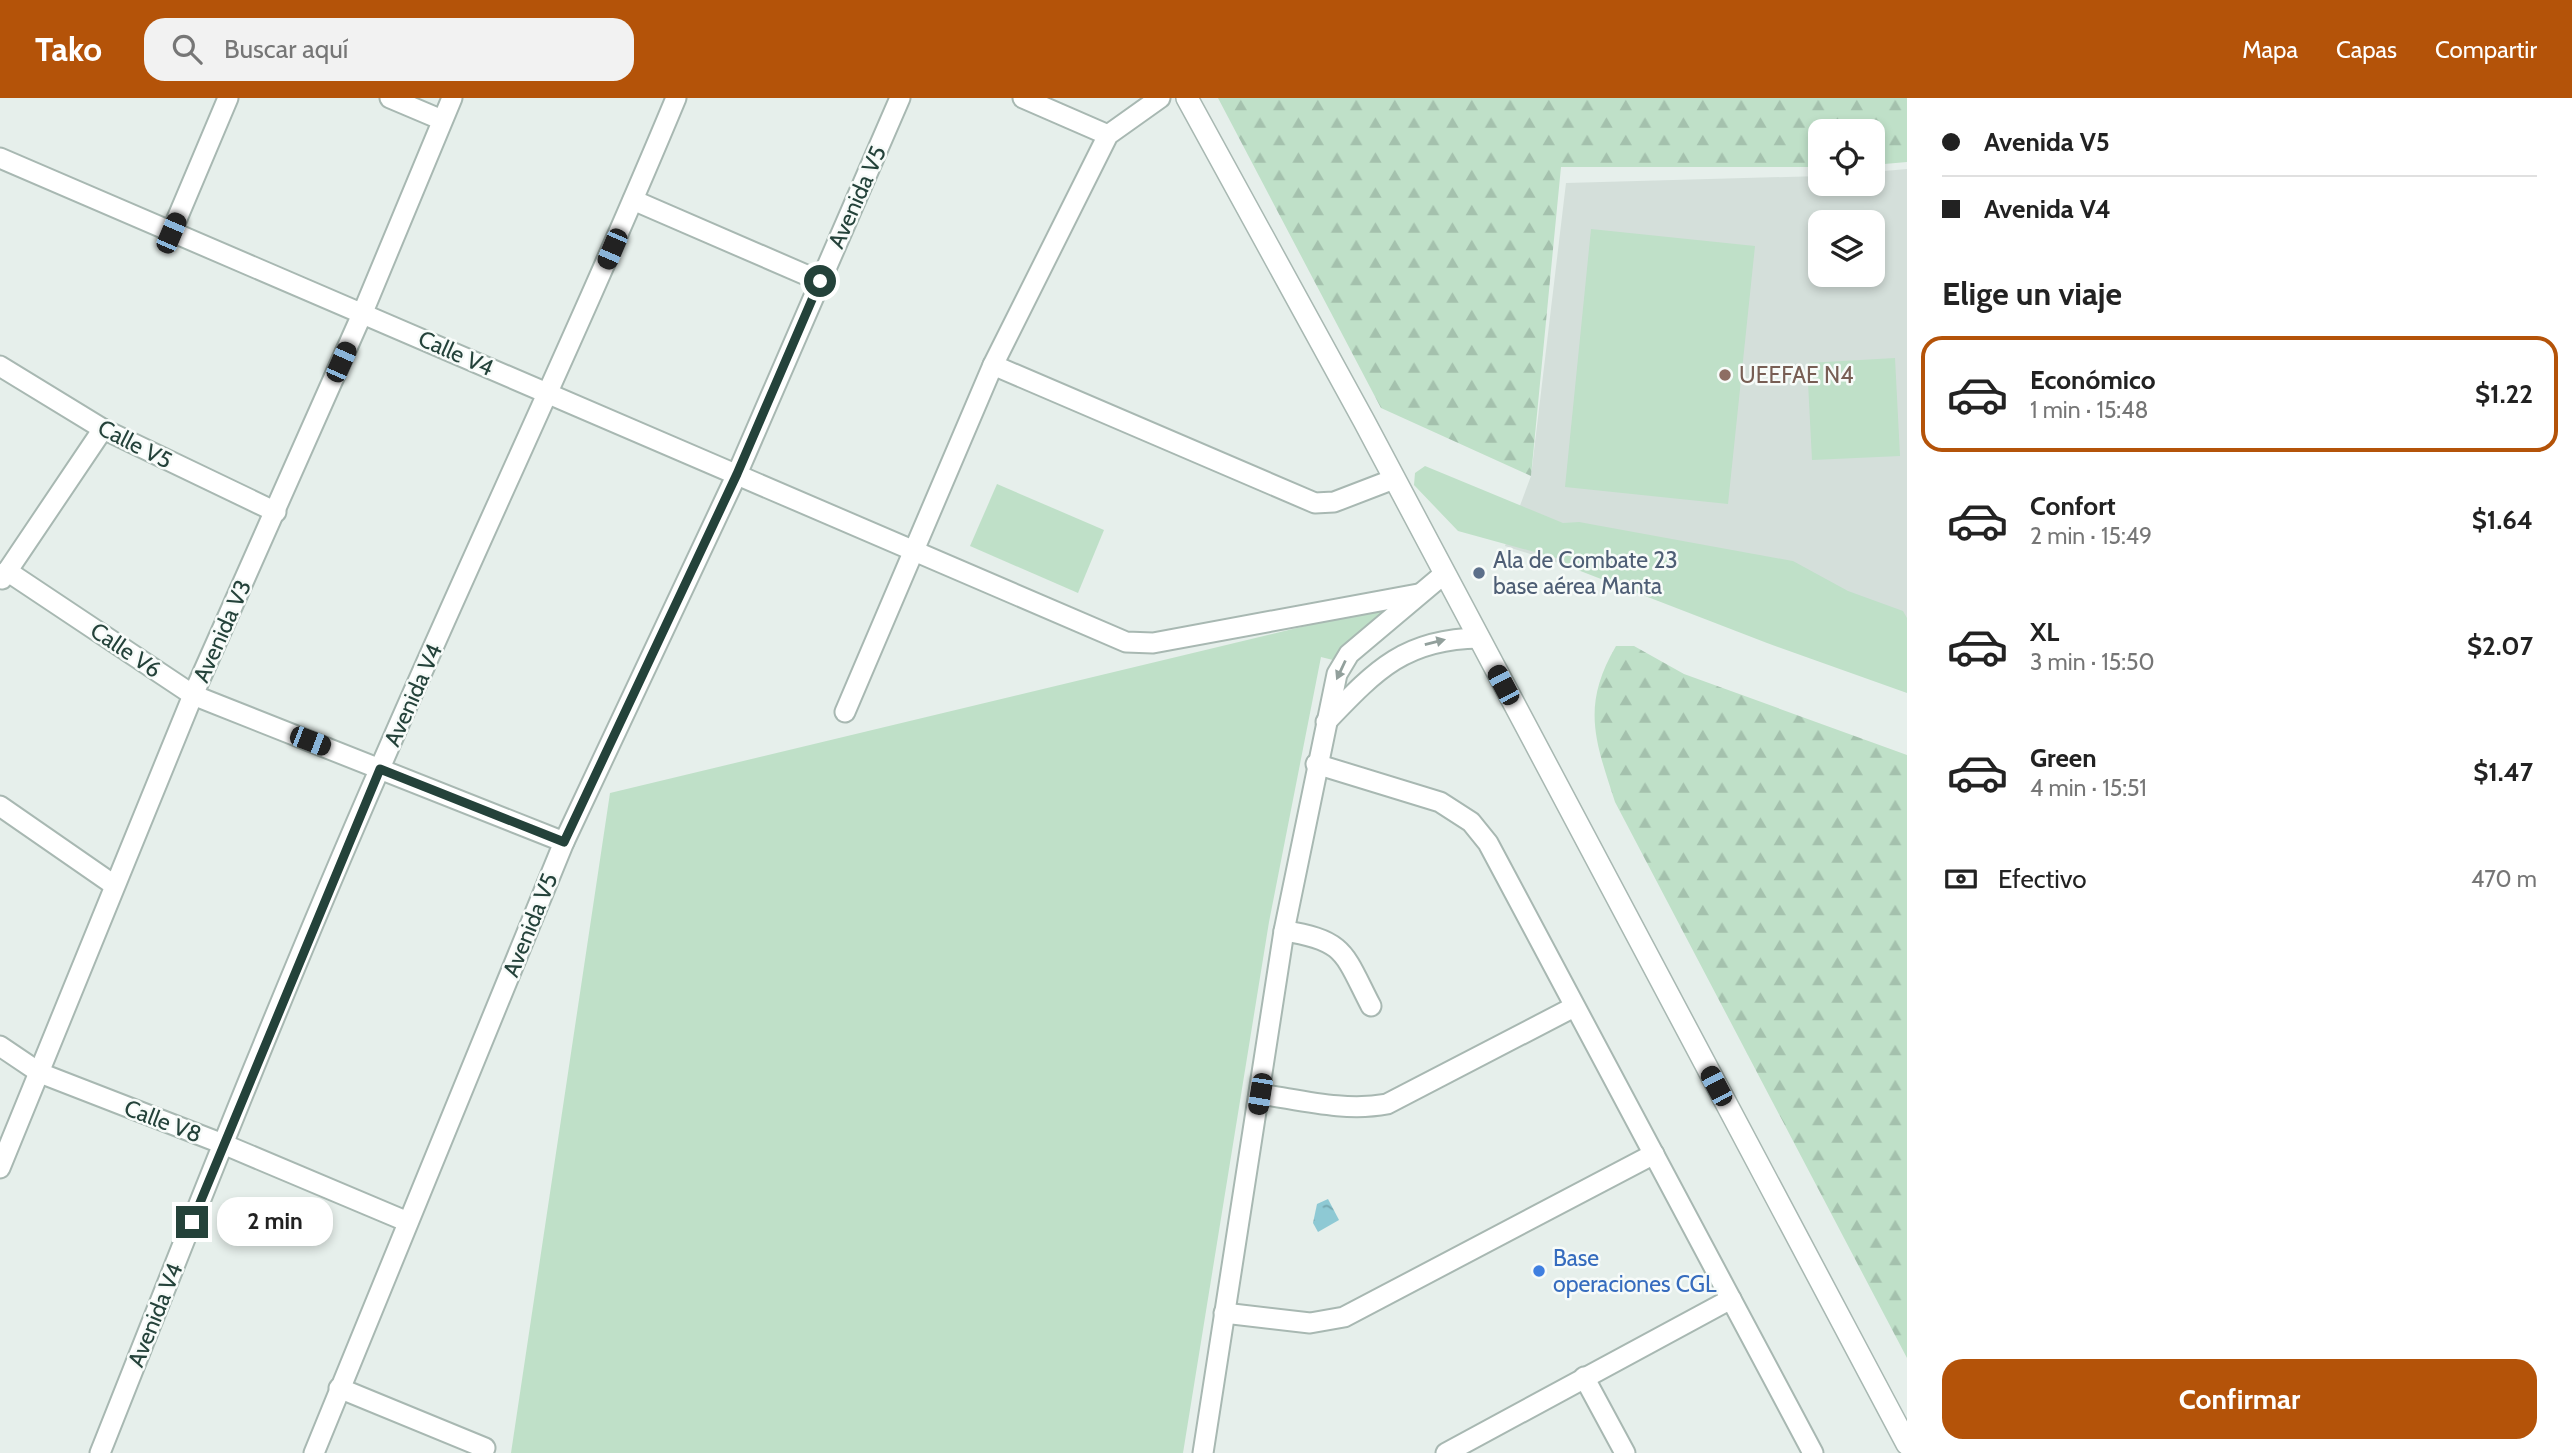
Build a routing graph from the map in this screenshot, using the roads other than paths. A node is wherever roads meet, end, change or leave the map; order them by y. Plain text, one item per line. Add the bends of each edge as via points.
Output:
1 (228, 98) edge
2 (390, 98) edge
3 (452, 98) edge
4 (676, 98) edge
5 (900, 98) edge
6 (1023, 98) edge
7 (1160, 98) edge
8 (1187, 98) edge
9 (442, 120) junction
10 (1108, 135) junction
11 (0, 158) edge
12 (633, 200) junction
13 (171, 233) junction
14 (820, 281) junction
15 (363, 312) junction
16 (993, 365) junction
17 (0, 366) edge
18 (549, 394) junction
19 (103, 429) junction
20 (737, 474) junction
21 (1394, 479) junction
22 (276, 512) junction
23 (912, 549) junction
24 (1444, 574) junction
25 (4, 576) edge
26 (1418, 594) junction
27 (1479, 638) junction
28 (193, 695) junction
29 (845, 712) dead end
30 (1325, 723) junction
31 (1316, 764) junction
32 (380, 769) junction
33 (0, 806) edge
34 (564, 842) junction
35 (114, 885) junction
36 (1284, 931) junction
37 (1371, 1006) dead end
38 (1574, 1007) junction
39 (0, 1046) edge
40 (40, 1073) junction
41 (1260, 1094) junction
42 (223, 1144) junction
43 (1654, 1154) junction
44 (0, 1168) edge
45 (408, 1222) junction
46 (1731, 1299) junction
47 (1224, 1313) junction
48 (1584, 1377) junction
49 (339, 1388) junction
50 (1907, 1444) edge
51 (485, 1448) dead end
52 (1466, 1448) edge
53 (100, 1453) edge
54 (314, 1453) edge
55 (1203, 1453) edge
56 (1446, 1453) edge
57 (1625, 1453) edge
58 (1813, 1453) edge

1 - 13 street
2 - 9 street
3 - 9 street, Avenida V3
4 - 12 street, Avenida V4
5 - 14 street, Avenida V5
6 - 10 street
7 - 10 street
8 - 21 street
9 - 15 street, Avenida V3
10 - 16 street
11 - 13 street, Calle V4
12 - 14 street
12 - 18 street, Avenida V4
13 - 15 street, Calle V4
14 - 20 street, Avenida V5
15 - 18 street, Calle V4
15 - 22 street, Avenida V3
16 - 21 street via 1315,503 1334,502
16 - 23 street
17 - 19 street, Calle V5
18 - 20 street, Calle V4
18 - 32 street, Avenida V4
19 - 22 street, Calle V5
19 - 25 street
20 - 23 street, Calle V4
20 - 34 street, Avenida V5
21 - 24 street
22 - 28 street, Avenida V3
23 - 26 street, Calle V4 via 1126,642 1153,642
23 - 29 street
24 - 26 street
24 - 27 street
25 - 28 street, Calle V6
26 -> 30 street via 1349,654 1337,674
30 -> 27 street via 1380,670 1416,647
27 - 50 street
28 - 32 street, Calle V6
28 - 35 street, Avenida V3
30 - 31 street
31 - 36 street
31 - 38 street via 1440,803 1471,822 1501,866
32 - 34 street, Calle V6
32 - 42 street, Avenida V4
33 - 35 street
34 - 45 street, Avenida V5
35 - 40 street, Avenida V3
36 - 37 street via 1315,935 1342,950
36 - 41 street
38 - 41 street via 1387,1104 1345,1106
38 - 43 street
39 - 40 street, Calle V8
40 - 42 street, Calle V8
40 - 44 street, Avenida V3
41 - 47 street
42 - 45 street, Calle V8
42 - 53 street, Avenida V4
43 - 46 street
43 - 47 street via 1344,1317 1310,1323
45 - 49 street, Avenida V5
46 - 48 street
46 - 58 street
47 - 55 street
48 - 52 street
48 - 57 street
49 - 51 street
49 - 54 street, Avenida V5
52 - 56 street

